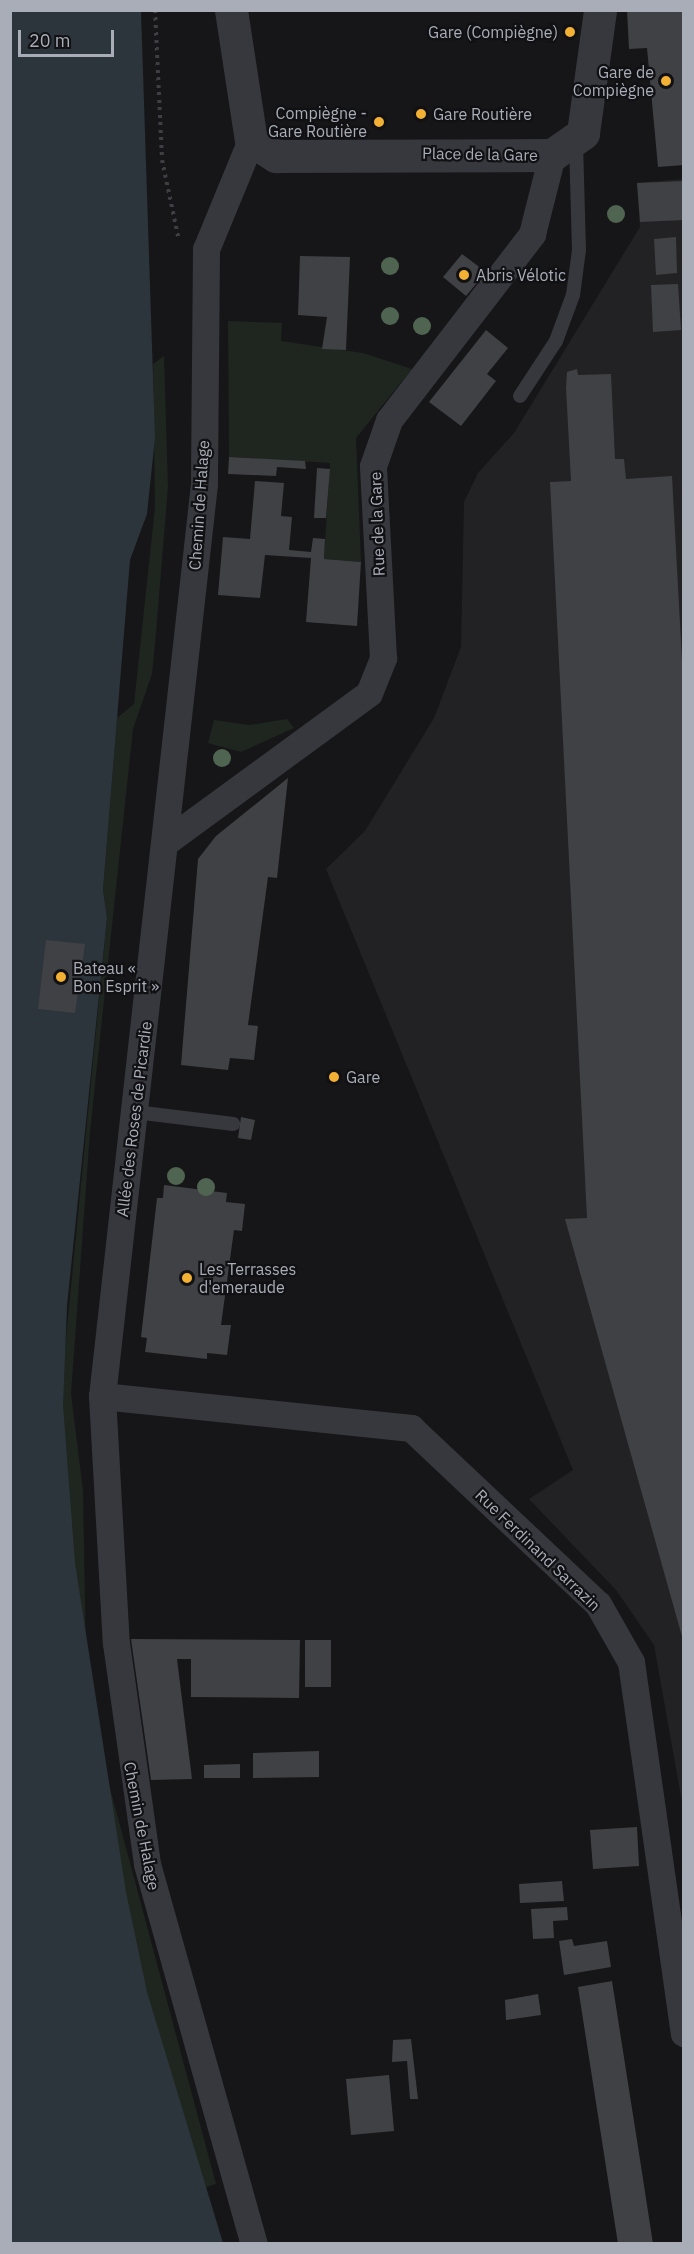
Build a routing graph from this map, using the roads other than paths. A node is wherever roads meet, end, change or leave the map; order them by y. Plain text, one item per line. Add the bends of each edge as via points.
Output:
1 (231, 10) edge
2 (600, 10) edge
3 (251, 140) junction
4 (564, 149) junction
5 (520, 396) dead end
6 (167, 841) junction
7 (135, 1112) junction
8 (233, 1124) dead end
9 (102, 1396) junction
10 (684, 2033) edge
11 (254, 2244) edge

1 - 3 street
2 - 4 street via 591,100
3 - 4 street, Place de la Gare via 276,156
3 - 6 street, Chemin de Halage via 206,249 204,484
4 - 5 lane via 579,250 573,295 556,340
4 - 6 street, Rue de la Gare via 532,234 389,420 374,466 383,658 369,693
6 - 7 street, Allée des Roses de Picardie
7 - 8 lane
7 - 9 street, Allée des Roses de Picardie
9 - 10 street, Rue Ferdinand Sarrazin via 411,1428 598,1604 631,1662
9 - 11 street, Chemin de Halage via 116,1643 145,1853

